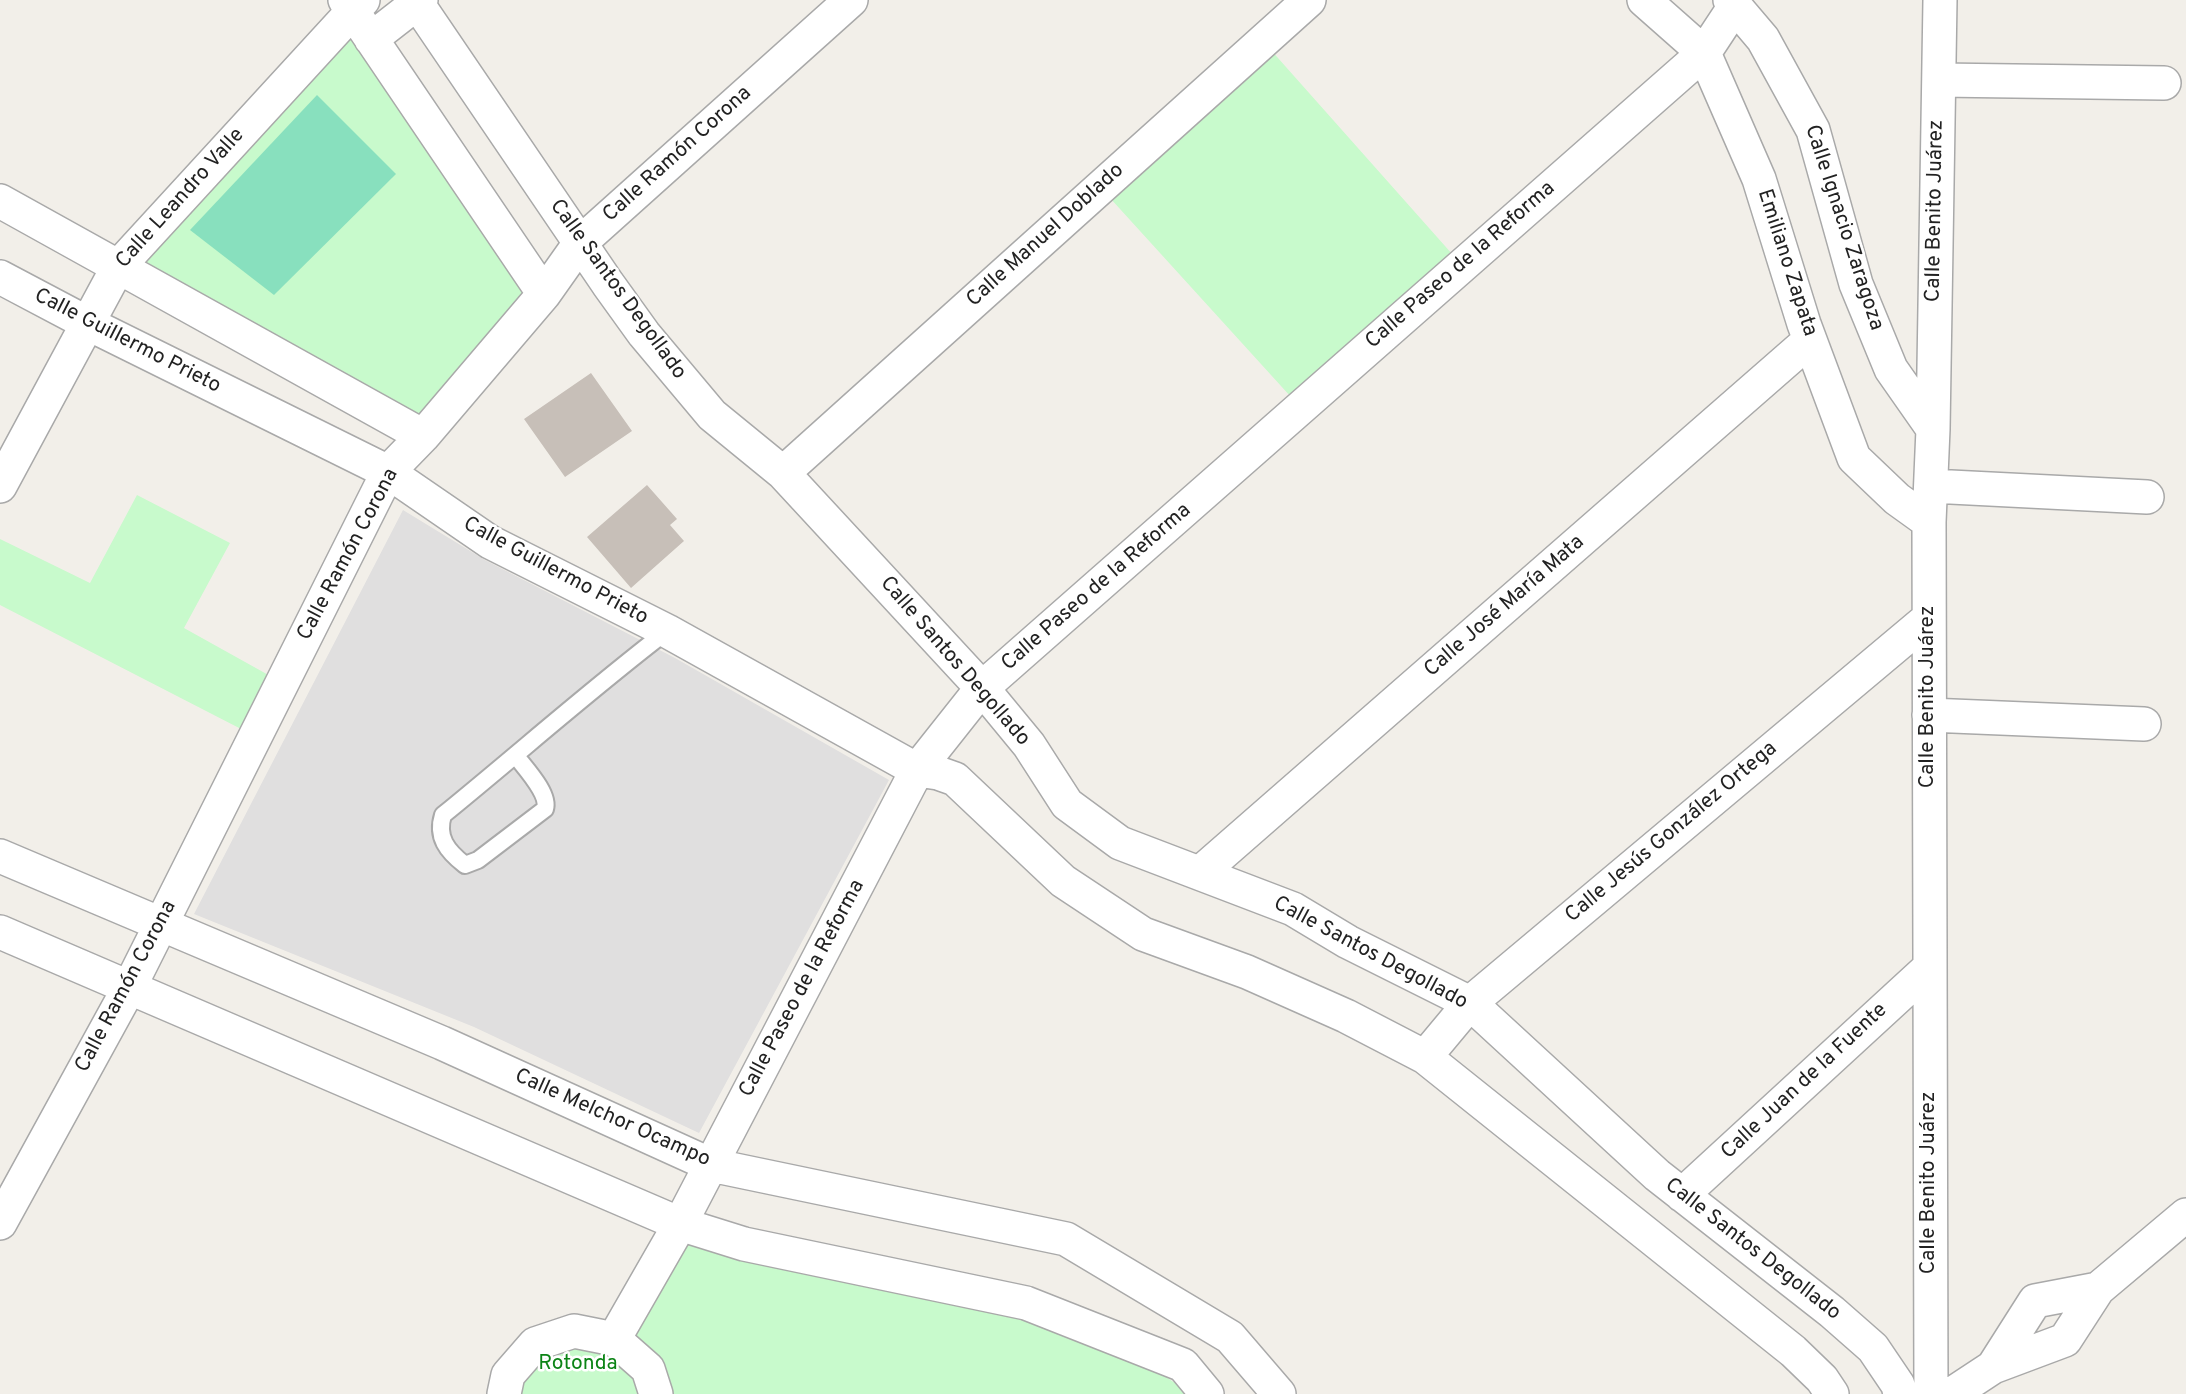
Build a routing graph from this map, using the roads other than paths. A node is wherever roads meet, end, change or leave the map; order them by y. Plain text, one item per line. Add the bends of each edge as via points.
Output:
1 (851, 0) edge
2 (1309, 0) edge
3 (1644, 0) edge
4 (1940, 0) edge
5 (418, 1) edge
6 (1733, 3) edge
7 (354, 4) edge
8 (372, 39) junction
9 (1704, 53) junction
10 (1939, 80) junction
11 (2164, 83) dead end
12 (0, 201) edge
13 (580, 243) junction
14 (118, 267) junction
15 (0, 277) edge
16 (544, 294) junction
17 (87, 323) junction
18 (1810, 340) junction
19 (1933, 429) junction
20 (423, 436) junction
21 (388, 472) junction
22 (783, 473) junction
23 (0, 486) edge
24 (1930, 486) junction
25 (2147, 497) dead end
26 (1929, 522) junction
27 (1929, 618) junction
28 (667, 631) junction
29 (982, 688) junction
30 (1929, 715) junction
31 (2144, 724) dead end
32 (516, 756) junction
33 (917, 770) junction
34 (0, 856) edge
35 (1200, 873) junction
36 (161, 925) junction
37 (0, 932) edge
38 (1929, 968) junction
39 (129, 988) junction
40 (1470, 1004) junction
41 (1425, 1057) junction
42 (711, 1165) junction
43 (1682, 1195) junction
44 (2186, 1215) edge
45 (0, 1223) edge
46 (680, 1224) junction
47 (2098, 1288) junction
48 (614, 1339) junction
49 (1993, 1367) junction
50 (504, 1394) edge
51 (656, 1394) edge
52 (1207, 1394) edge
53 (1279, 1394) edge
54 (1832, 1394) edge
55 (1900, 1394) edge
56 (1931, 1394) edge
57 (1952, 1394) edge

1 - 13 street, Calle Ramón Corona
2 - 22 street, Calle Manuel Doblado
3 - 9 street, Emiliano Zapata
4 - 10 street, Calle Benito Juárez
5 - 8 street
5 - 13 street, Calle Santos Degollado
6 - 9 street, Calle Paseo de la Reforma
6 - 19 street, Calle Ignacio Zaragoza via 1763,39 1813,130 1856,284 1892,369
7 - 8 street
7 - 14 street, Calle Leandro Valle
8 - 16 street
9 - 18 street, Emiliano Zapata via 1759,179
9 - 29 street, Calle Paseo de la Reforma
10 - 11 street
10 - 19 street, Calle Benito Juárez
12 - 14 street
13 - 16 street, Calle Ramón Corona
13 - 22 street, Calle Santos Degollado via 684,384 712,415
14 - 17 street, Calle Leandro Valle
14 - 20 street
15 - 17 street, Calle Guillermo Prieto
16 - 20 street, Calle Ramón Corona
17 - 21 street, Calle Guillermo Prieto
17 - 23 street, Calle Leandro Valle
18 - 26 street, Emiliano Zapata via 1854,458 1897,500
18 - 35 street, Calle José María Mata
19 - 24 street, Calle Benito Juárez
20 - 21 street, Calle Ramón Corona
21 - 28 street, Calle Guillermo Prieto via 490,542
21 - 36 street, Calle Ramón Corona
22 - 29 street, Calle Santos Degollado
24 - 25 street
24 - 26 street, Calle Benito Juárez
26 - 27 street, Calle Benito Juárez
27 - 30 street, Calle Benito Juárez
27 - 40 street, Calle Jesús González Ortega
28 - 32 lane
28 - 33 street, Calle Guillermo Prieto
29 - 33 street, Calle Paseo de la Reforma
29 - 35 street, Calle Santos Degollado via 1029,745 1067,804 1120,843
30 - 31 street
30 - 38 street, Calle Benito Juárez
32 - 32 lane via 443,815 440,836 454,857 465,865 478,860 545,809 544,794
33 - 41 street via 955,779 1062,881 1143,934 1247,972
33 - 42 street, Calle Paseo de la Reforma
34 - 36 street, Calle Melchor Ocampo
35 - 40 street, Calle Santos Degollado via 1293,909 1348,942
36 - 39 street, Calle Ramón Corona
36 - 42 street, Calle Melchor Ocampo via 441,1043
37 - 39 street
38 - 43 street, Calle Juan de la Fuente
38 - 56 street, Calle Benito Juárez
39 - 45 street, Calle Ramón Corona
39 - 46 street
40 - 41 street, Calle Jesús González Ortega
40 - 43 street, Calle Santos Degollado
41 - 54 street via 1793,1351
42 - 46 street, Calle Paseo de la Reforma
42 - 53 street, Calle Melchor Ocampo via 1066,1239 1230,1337
43 - 55 street, Calle Santos Degollado via 1874,1348
44 - 47 street
46 - 48 street, Calle Paseo de la Reforma
46 - 52 street via 744,1244 1026,1302 1183,1365
47 - 49 street via 2065,1340
47 - 49 street via 2035,1301
48 - 50 street via 574,1331 535,1344 508,1375
48 - 51 street via 648,1369
49 - 57 street

